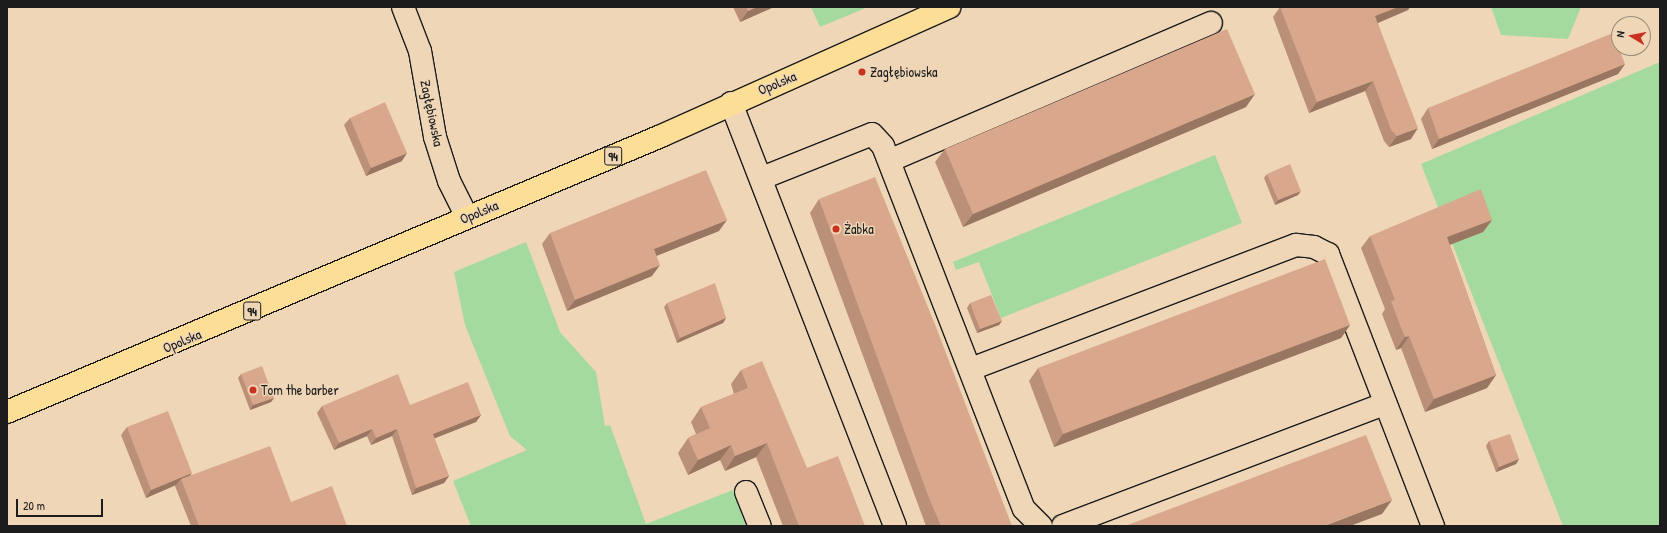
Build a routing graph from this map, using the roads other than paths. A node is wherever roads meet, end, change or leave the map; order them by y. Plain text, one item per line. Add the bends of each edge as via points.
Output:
1 (403, 7) edge
2 (950, 7) edge
3 (1211, 23) dead end
4 (730, 103) junction
5 (891, 160) junction
6 (762, 178) junction
7 (467, 217) junction
8 (971, 368) junction
9 (1384, 404) junction
10 (7, 412) edge
11 (746, 492) dead end
12 (760, 526) edge
13 (895, 526) edge
14 (1041, 526) edge
15 (1063, 526) edge
16 (1433, 526) edge

1 - 7 street, Zagłębiowska via 420,51 435,137 449,180
2 - 4 main road, Opolska / 94
3 - 5 street
4 - 6 street
4 - 7 main road, Opolska / 94
5 - 6 street via 872,134
5 - 8 street
6 - 13 street
7 - 10 main road, Opolska / 94
8 - 9 street via 1296,245 1314,247 1328,254
8 - 14 street via 1024,509
9 - 15 street
9 - 16 street
11 - 12 street

